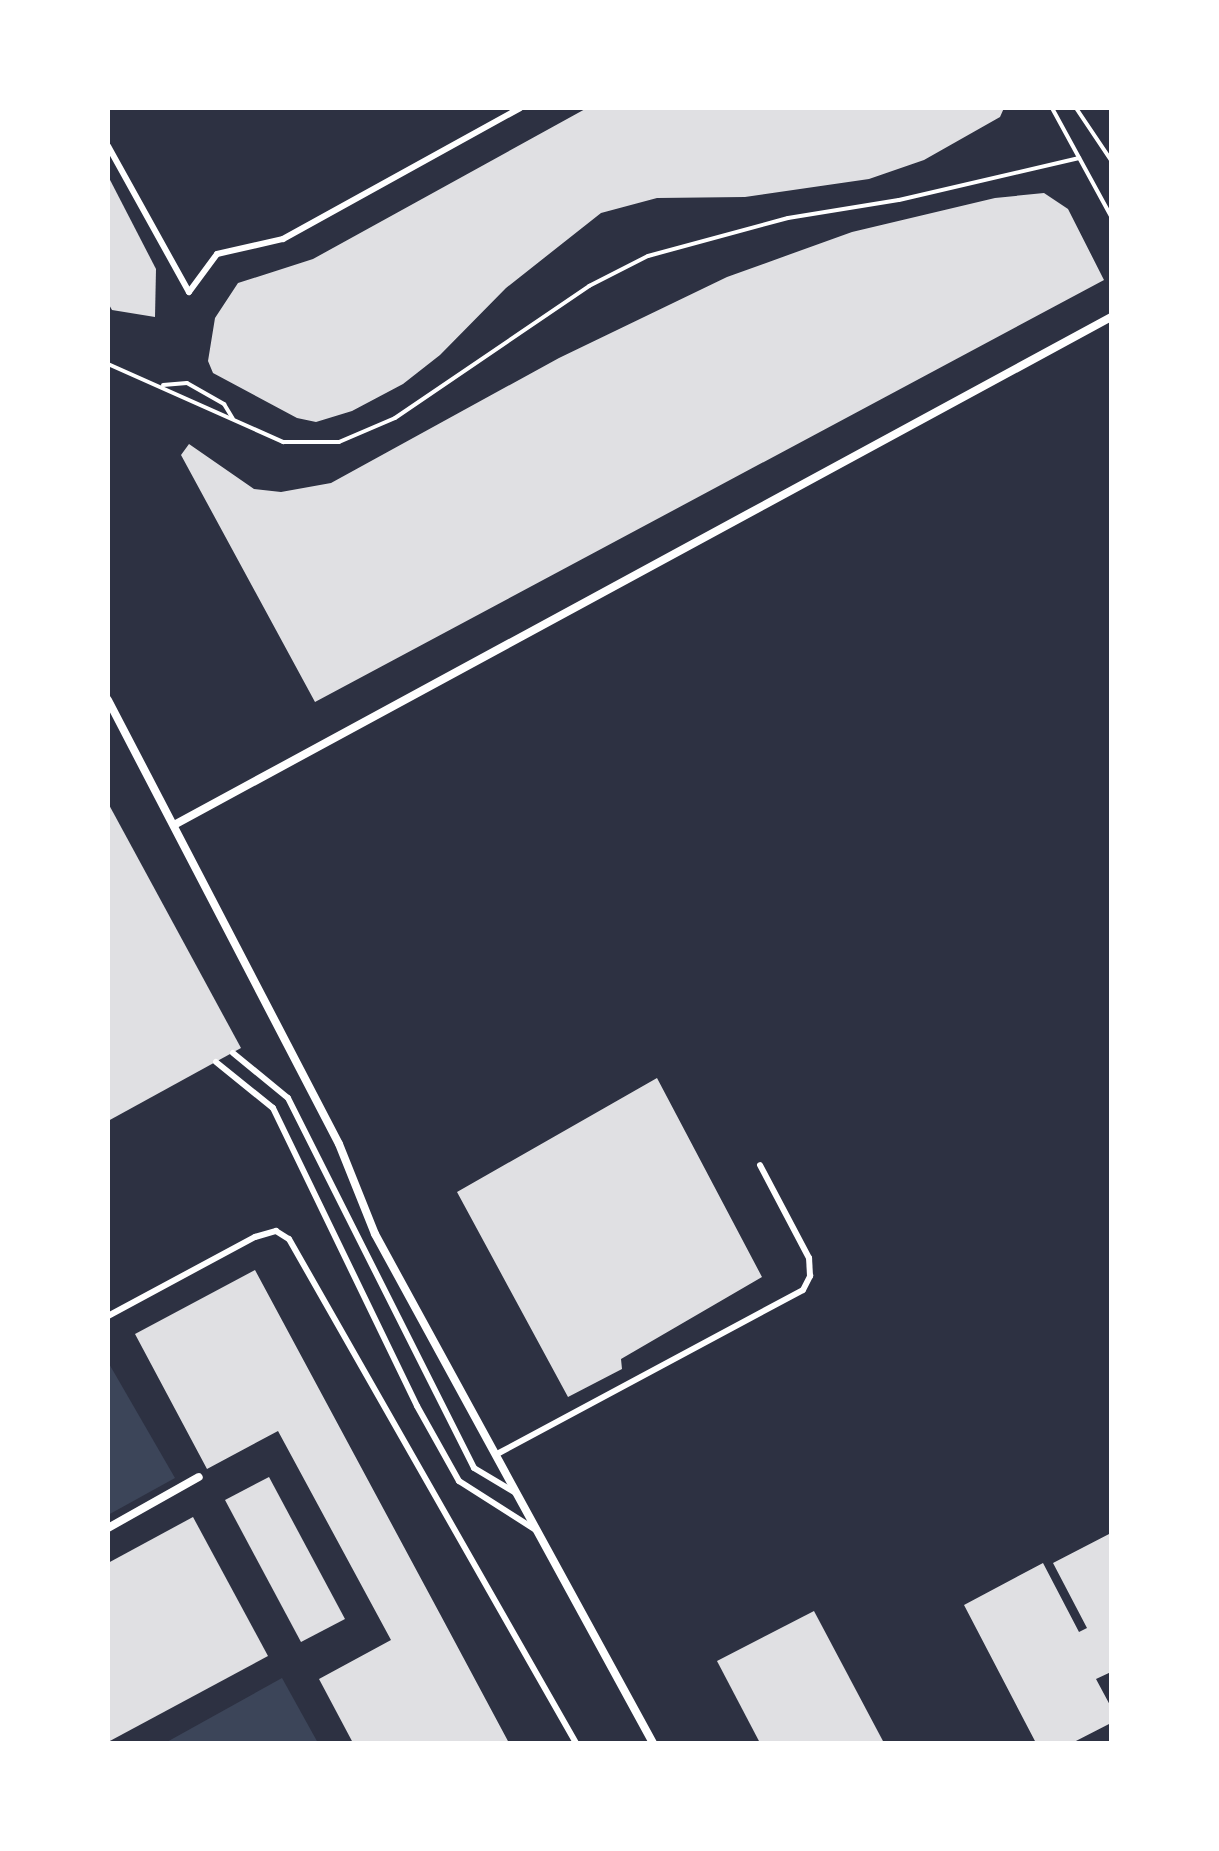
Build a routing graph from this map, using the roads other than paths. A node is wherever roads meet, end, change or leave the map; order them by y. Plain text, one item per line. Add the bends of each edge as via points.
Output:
1 (520, 108) edge
2 (108, 146) edge
3 (1111, 317) edge
4 (108, 700) edge
5 (174, 825) junction
6 (233, 1053) dead end
7 (216, 1062) dead end
8 (760, 1165) dead end
9 (108, 1316) edge
10 (497, 1454) junction
11 (199, 1477) dead end
12 (519, 1495) junction
13 (108, 1528) edge
14 (538, 1531) junction
15 (576, 1743) edge
16 (653, 1743) edge

1 - 2 lane via 283,239 217,254 189,292
3 - 5 street
4 - 5 street
5 - 10 street via 188,862 339,1144 375,1234
6 - 12 lane via 288,1098 474,1468
7 - 14 lane via 273,1108 459,1481
8 - 10 lane via 809,1258 810,1276 803,1290
9 - 15 lane via 255,1237 276,1231 289,1239
10 - 12 street
11 - 13 street
12 - 14 street
14 - 16 street

